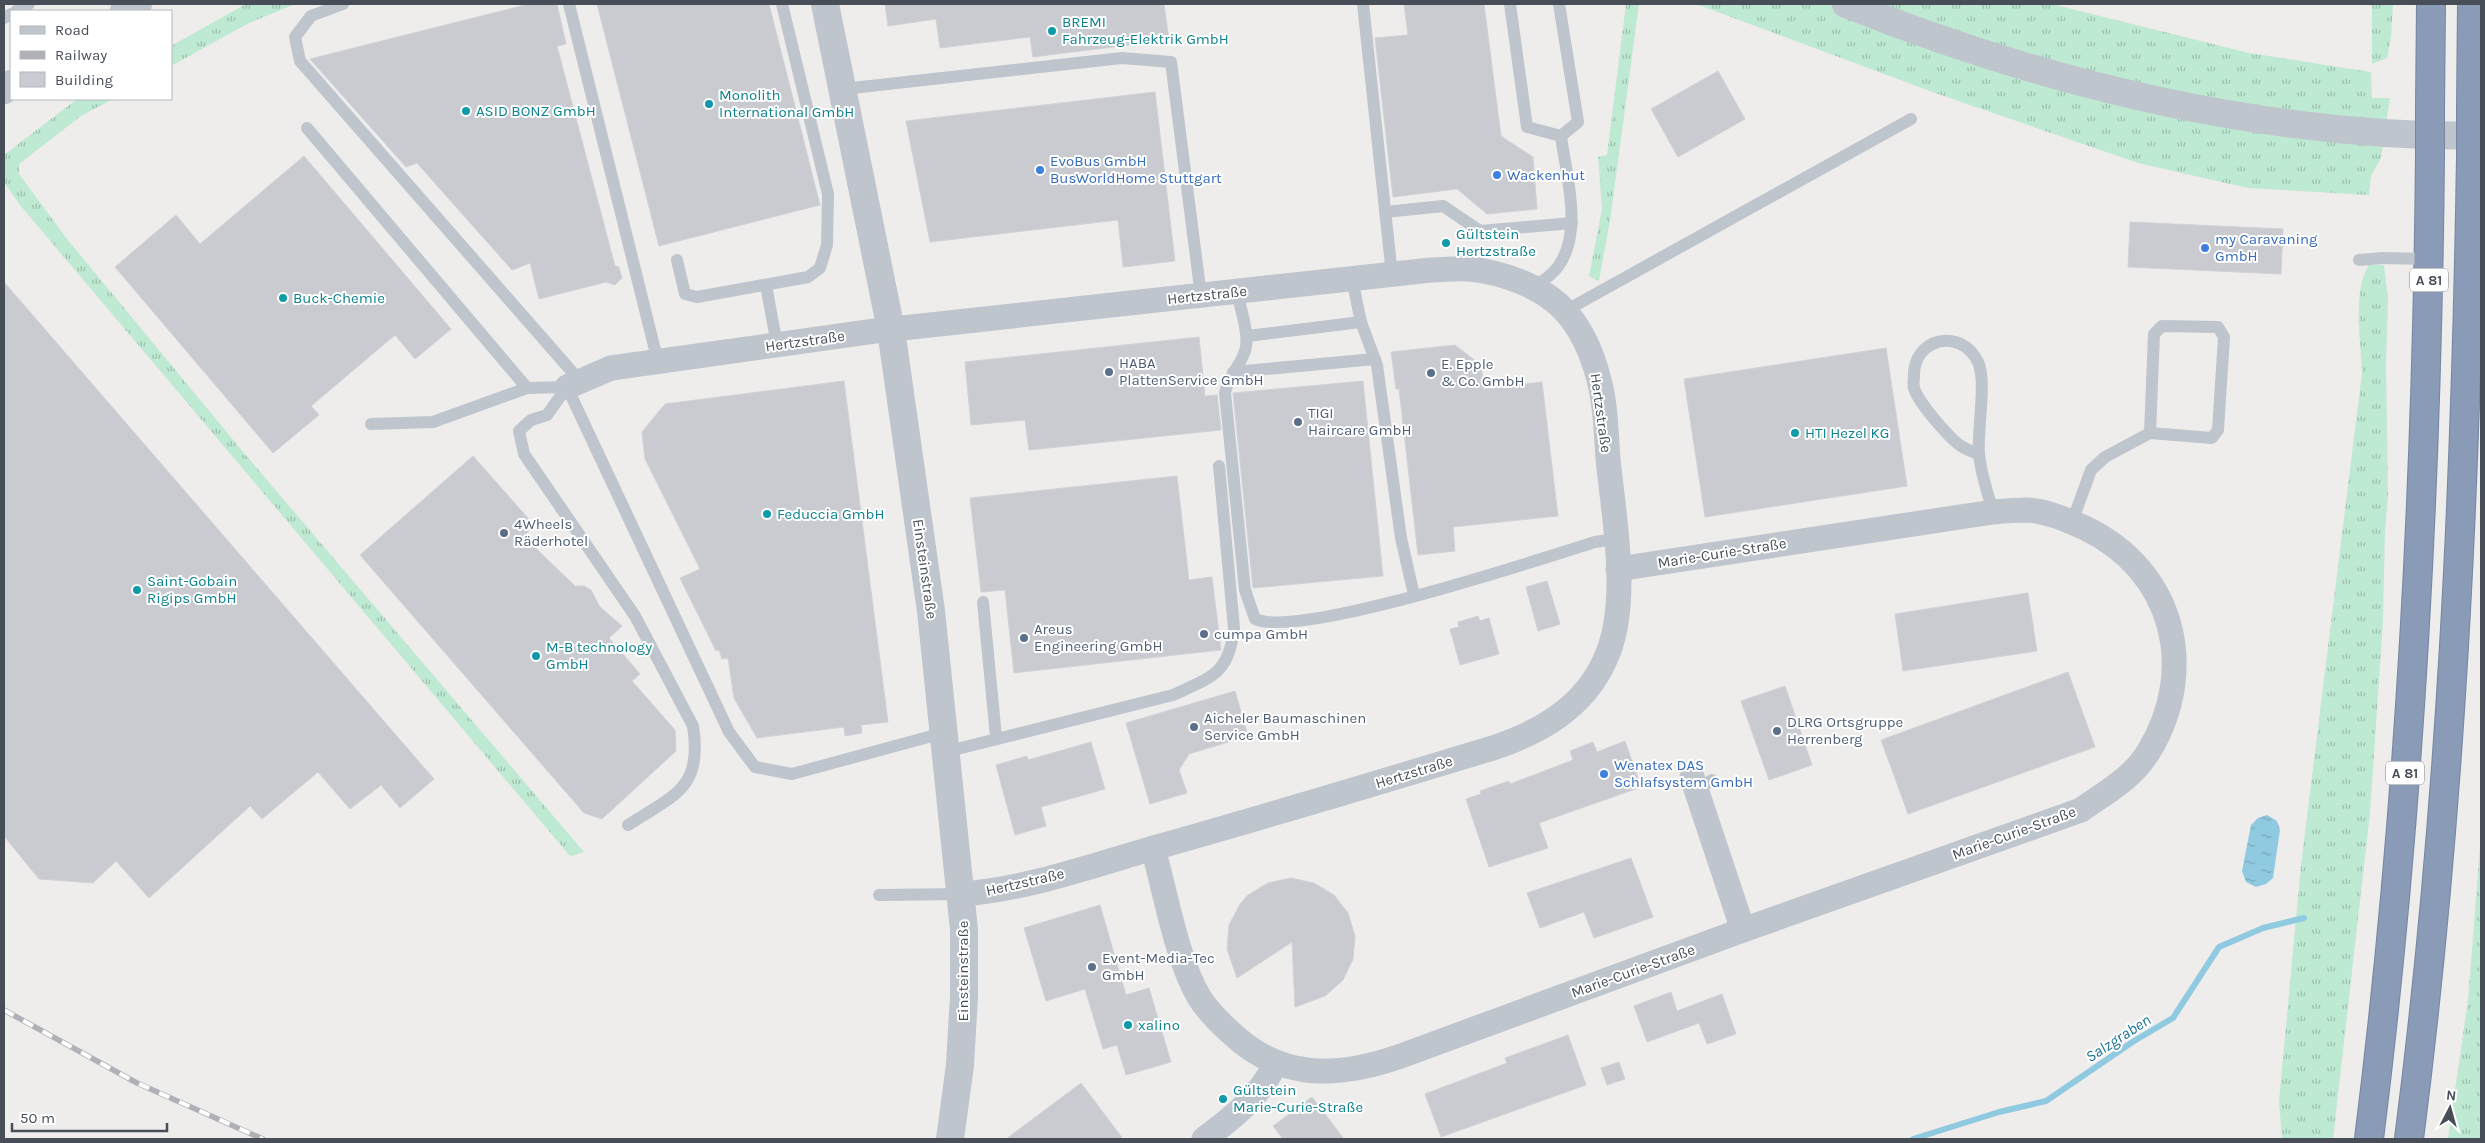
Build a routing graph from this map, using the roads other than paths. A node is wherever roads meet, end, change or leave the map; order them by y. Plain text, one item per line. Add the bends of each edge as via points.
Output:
1 (30, 4) edge
2 (138, 4) edge
3 (343, 4) edge
4 (569, 4) edge
5 (782, 4) edge
6 (825, 4) edge
7 (1363, 4) edge
8 (1510, 4) edge
9 (1559, 4) edge
10 (1846, 4) edge
11 (2431, 4) edge
12 (2472, 4) edge
13 (18, 10) edge
14 (126, 10) edge
15 (843, 89) junction
16 (1912, 119) dead end
17 (307, 128) dead end
18 (1562, 136) junction
19 (2476, 146) edge
20 (1386, 212) junction
21 (1572, 223) junction
22 (2429, 259) junction
23 (677, 260) dead end
24 (2359, 260) dead end
25 (1392, 275) junction
26 (1352, 279) junction
27 (766, 285) junction
28 (1534, 288) junction
29 (1237, 292) junction
30 (1201, 296) junction
31 (1565, 311) junction
32 (1360, 322) junction
33 (890, 330) junction
34 (1247, 336) junction
35 (777, 345) junction
36 (1375, 358) junction
37 (658, 362) junction
38 (1233, 372) junction
39 (574, 385) junction
40 (527, 388) junction
41 (372, 424) dead end
42 (2150, 433) junction
43 (1979, 454) junction
44 (1219, 466) dead end
45 (1993, 512) junction
46 (2072, 522) junction
47 (1616, 539) junction
48 (1618, 569) junction
49 (1414, 595) junction
50 (983, 602) dead end
51 (996, 738) junction
52 (944, 742) junction
53 (1702, 778) dead end
54 (628, 825) dead end
55 (1153, 848) junction
56 (962, 894) junction
57 (879, 895) dead end
58 (1744, 930) junction
59 (1276, 1064) junction
60 (950, 1139) edge
61 (1204, 1139) edge
62 (2369, 1139) edge
63 (2409, 1139) edge

1 - 13 lane
2 - 14 street
3 - 39 lane via 311,16 295,37 300,61
4 - 37 lane
5 - 27 lane via 828,194 829,219 827,245 820,268 808,277
6 - 15 street, Einsteinstraße
7 - 20 lane
8 - 18 lane via 1527,126
9 - 18 lane via 1578,122
10 - 19 street via 2022,65 2140,97 2203,111
11 - 22 highway, A 81, bridge
12 - 19 highway, A 81, bridge via 2471,110
15 - 30 lane via 1122,58 1171,62
15 - 33 street, Einsteinstraße
16 - 31 lane
17 - 40 lane
18 - 21 lane
19 - 63 highway, A 81 via 2457,607 2439,850
20 - 21 lane via 1443,206 1480,231
20 - 25 lane
21 - 28 lane via 1570,243 1558,267
22 - 24 lane
22 - 62 highway, A 81 via 2412,664 2388,972
23 - 27 lane via 685,294 696,297
25 - 26 street, Hertzstraße
25 - 28 street, Hertzstraße via 1468,269 1496,273
26 - 29 street, Hertzstraße
26 - 32 lane
27 - 35 lane
28 - 31 street, Hertzstraße
29 - 30 street, Hertzstraße
29 - 34 lane
30 - 33 street, Hertzstraße
31 - 47 street, Hertzstraße via 1591,356 1600,382
32 - 34 lane
32 - 36 lane
33 - 35 street, Hertzstraße
33 - 52 street, Einsteinstraße via 931,611
34 - 38 lane via 1246,348
35 - 37 street, Hertzstraße
36 - 38 lane
36 - 49 lane via 1400,538
37 - 39 street, Hertzstraße via 611,368
38 - 49 lane via 1225,393 1245,590 1255,619 1264,623 1306,620
39 - 40 lane
39 - 52 lane via 729,732 755,767 792,774
39 - 54 lane via 547,414 531,420 520,431 524,454 635,616 693,726 696,745 694,768 684,788
40 - 41 lane via 433,422
42 - 42 lane via 2154,334 2162,326 2218,327 2224,337 2218,430 2212,438
42 - 46 lane via 2105,457 2091,470
43 - 43 lane via 1979,363 1966,346 1947,339 1936,342 1922,352 1914,368 1914,388 1937,423 1961,446
43 - 45 lane
44 - 51 lane via 1234,628 1232,648 1223,668 1173,695
45 - 46 street, Marie-Curie-Straße via 2028,510
45 - 48 street, Marie-Curie-Straße
46 - 58 street, Marie-Curie-Straße via 2098,534 2125,553 2148,577 2167,614 2173,646 2172,690 2163,722 2148,752 2126,779 2080,810
47 - 48 street, Hertzstraße
47 - 49 lane via 1595,542
48 - 55 street, Hertzstraße via 1618,608 1605,661 1583,694 1554,721 1496,747
50 - 51 lane
51 - 52 lane
52 - 56 street, Einsteinstraße
53 - 58 street via 1701,802
55 - 56 street, Hertzstraße via 1007,888
55 - 59 street, Marie-Curie-Straße via 1186,968 1199,996 1233,1035
56 - 57 lane
56 - 60 street, Einsteinstraße via 963,1018 958,1088
58 - 59 street, Marie-Curie-Straße via 1369,1067 1325,1072
59 - 61 street via 1249,1104

